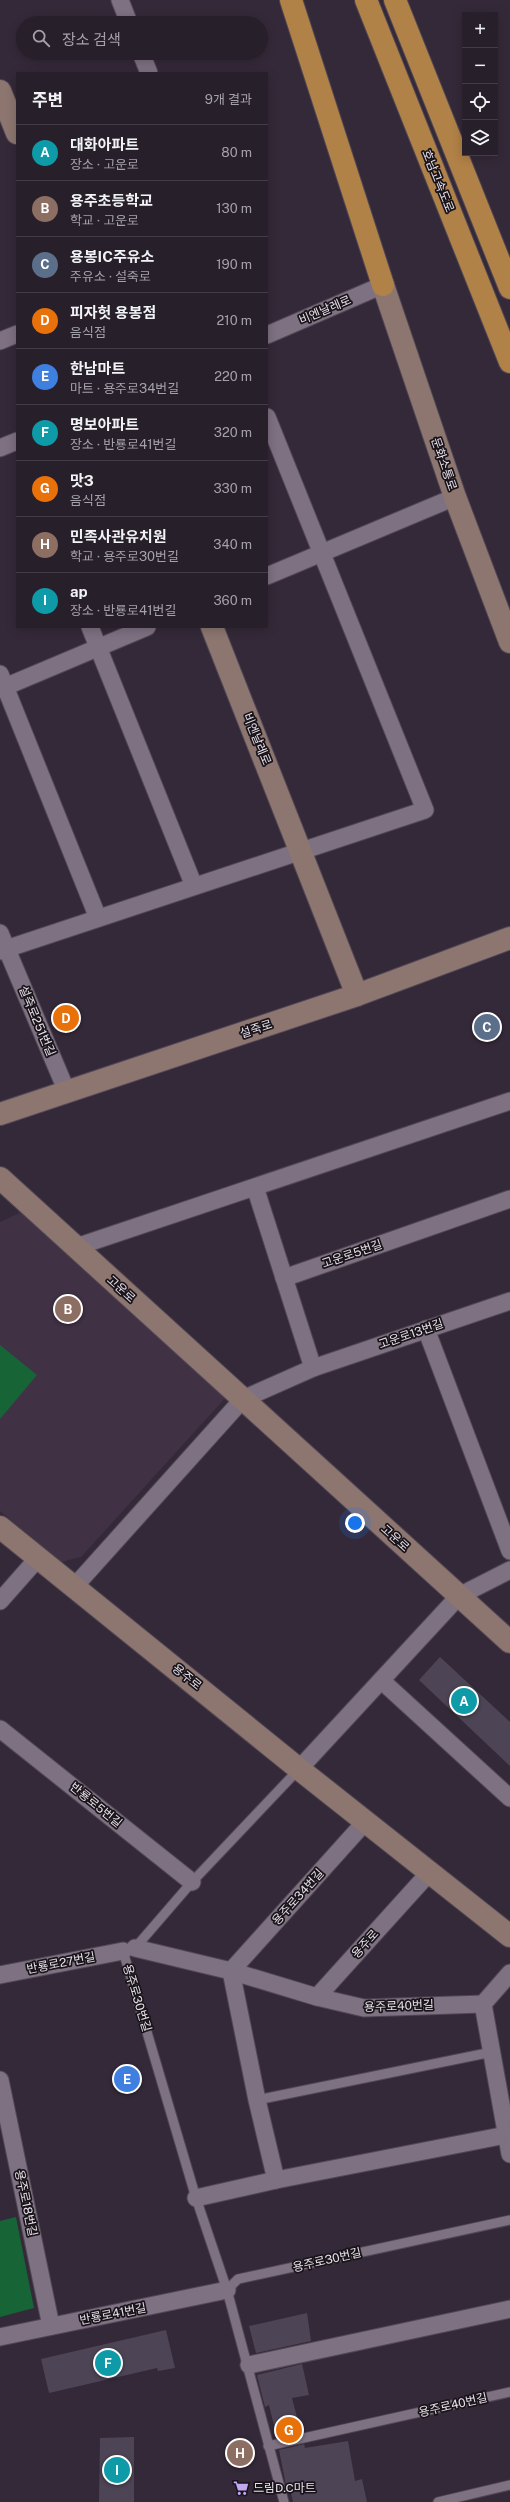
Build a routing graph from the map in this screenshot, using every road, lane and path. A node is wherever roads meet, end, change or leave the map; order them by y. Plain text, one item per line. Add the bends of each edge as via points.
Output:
1 (120, 0) edge
2 (291, 0) edge
3 (366, 0) edge
4 (395, 0) edge
5 (126, 16) edge
6 (144, 60) edge
7 (149, 72) edge
8 (0, 91) edge
9 (16, 131) edge
10 (383, 285) junction
11 (510, 288) edge
12 (16, 334) edge
13 (268, 335) edge
14 (0, 341) edge
15 (510, 362) edge
16 (268, 419) edge
17 (16, 442) edge
18 (0, 448) edge
19 (456, 497) junction
20 (322, 553) junction
21 (268, 576) edge
22 (90, 628) edge
23 (145, 628) edge
24 (212, 628) edge
25 (510, 642) edge
26 (98, 647) junction
27 (2, 683) edge
28 (301, 851) junction
29 (194, 886) junction
30 (98, 918) junction
31 (0, 933) edge
32 (510, 938) edge
33 (3, 950) edge
34 (357, 995) junction
35 (67, 1092) junction
36 (510, 1101) edge
37 (0, 1114) edge
38 (0, 1178) edge
39 (255, 1186) junction
40 (510, 1199) edge
41 (76, 1247) junction
42 (284, 1278) junction
43 (510, 1301) edge
44 (426, 1330) junction
45 (313, 1368) junction
46 (243, 1399) junction
47 (0, 1527) edge
48 (510, 1551) edge
49 (38, 1558) junction
50 (510, 1570) edge
51 (75, 1586) junction
52 (459, 1596) junction
53 (0, 1601) edge
54 (510, 1642) edge
55 (382, 1681) junction
56 (0, 1729) edge
57 (299, 1769) junction
58 (510, 1798) edge
59 (365, 1822) junction
60 (429, 1873) junction
61 (192, 1882) junction
62 (510, 1936) edge
63 (129, 1949) junction
64 (232, 1971) junction
65 (510, 1973) edge
66 (0, 1975) edge
67 (317, 1997) junction
68 (483, 2004) junction
69 (492, 2052) junction
70 (0, 2080) edge
71 (257, 2100) junction
72 (506, 2135) junction
73 (510, 2154) edge
74 (276, 2180) junction
75 (196, 2198) junction
76 (510, 2220) edge
77 (227, 2290) junction
78 (510, 2308) edge
79 (51, 2326) junction
80 (0, 2337) edge
81 (249, 2365) junction
82 (510, 2392) edge
83 (268, 2446) junction
84 (510, 2485) edge
85 (284, 2502) edge
86 (438, 2502) edge

1 - 5 street
2 - 10 highway
3 - 15 highway, 호남고속도로
4 - 11 highway
6 - 7 street
8 - 9 street
10 - 13 street, 비엔날레로
10 - 19 street, 문화소통로
12 - 14 street
16 - 20 street
17 - 18 street
19 - 20 street
19 - 25 street, 문화소통로
20 - 21 street
20 - 28 street via 425,810
22 - 26 street
23 - 26 street
24 - 28 street, 비엔날레로
26 - 27 street via 54,666
26 - 29 street
27 - 30 street
28 - 29 street
28 - 34 street, 비엔날레로
29 - 30 street
30 - 33 street
31 - 33 street, 설죽로251번길
32 - 34 street, 설죽로
33 - 35 street, 설죽로251번길
34 - 35 street, 설죽로
35 - 37 street, 설죽로
36 - 39 street
38 - 41 street, 고운로
39 - 41 street
39 - 42 street
40 - 42 street, 고운로5번길
41 - 46 street, 고운로
42 - 45 street
43 - 44 street, 고운로13번길
44 - 45 street, 고운로13번길
44 - 48 street
45 - 46 street, 고운로13번길
46 - 51 street
46 - 52 street, 고운로
47 - 49 street, 용주로
49 - 51 street, 용주로
49 - 53 street
50 - 52 street
51 - 57 street, 용주로
52 - 54 street, 고운로
52 - 55 street
55 - 57 street
55 - 58 street
56 - 61 street, 반룡로5번길
57 - 59 street, 용주로
57 - 61 lane, 용주로30번길
59 - 60 street, 용주로
59 - 64 street, 용주로34번길
60 - 62 street, 용주로
60 - 67 street, 용주로
61 - 63 lane, 용주로30번길
63 - 64 street
63 - 66 street, 반룡로27번길
63 - 75 lane, 용주로30번길
64 - 67 street
64 - 71 street
65 - 68 street
67 - 68 street, 용주로40번길 via 364,2008
68 - 69 street
69 - 71 lane
69 - 72 street
70 - 79 street, 용주로18번길
71 - 74 street
72 - 73 street
72 - 74 street
74 - 75 street
75 - 77 lane, 용주로30번길
76 - 77 lane, 용주로30번길 via 238,2279
77 - 79 street, 반룡로41번길
77 - 81 lane, 용주로30번길
78 - 81 street
79 - 80 street, 반룡로41번길
81 - 83 lane, 용주로30번길
82 - 83 lane, 용주로40번길
83 - 85 lane, 용주로30번길
84 - 86 lane

